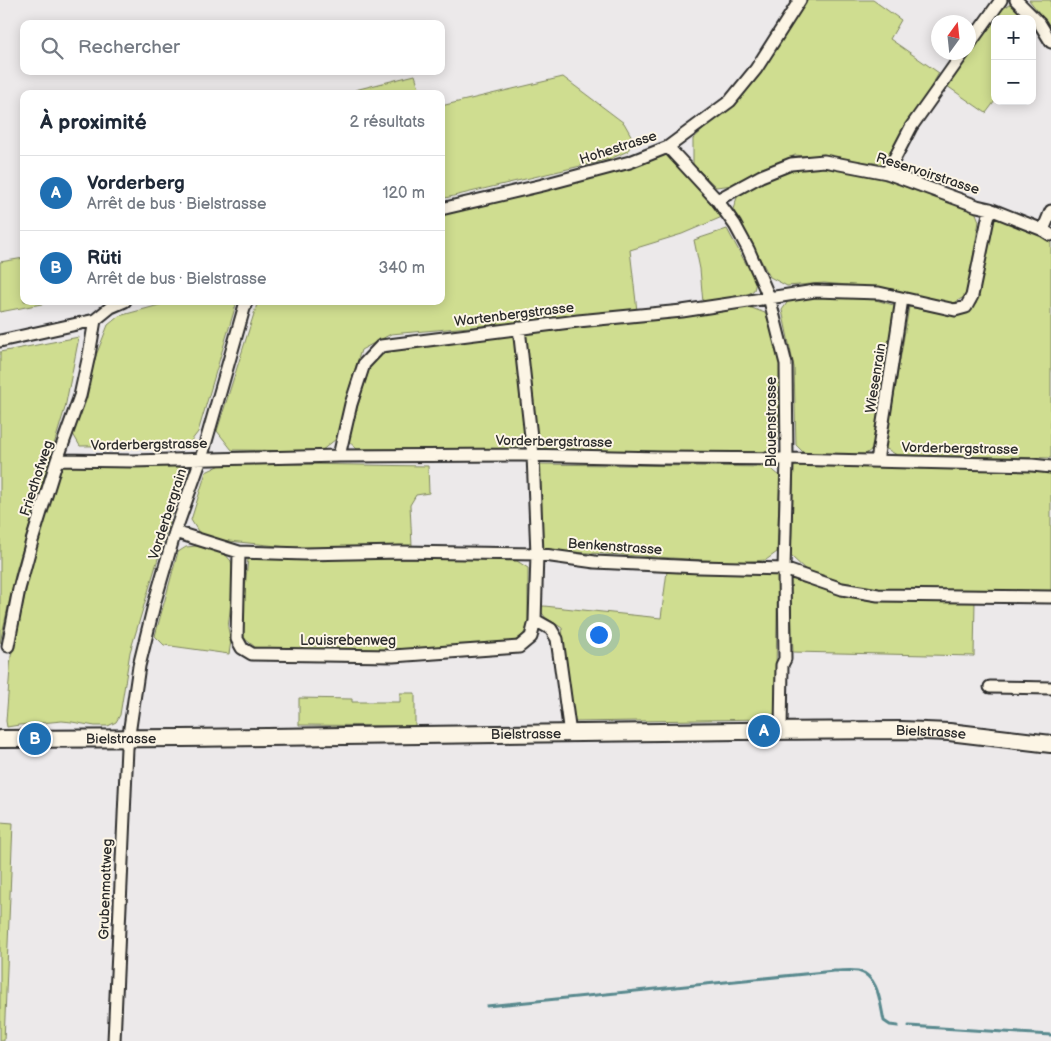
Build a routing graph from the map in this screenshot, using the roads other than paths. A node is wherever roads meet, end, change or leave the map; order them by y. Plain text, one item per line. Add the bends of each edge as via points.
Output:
1 (800, 0) edge
2 (1001, 0) edge
3 (1016, 0) edge
4 (976, 35) edge
5 (1051, 42) edge
6 (958, 60) edge
7 (668, 147) junction
8 (887, 173) junction
9 (717, 200) junction
10 (445, 208) edge
11 (990, 209) junction
12 (1051, 211) edge
13 (1047, 233) edge
14 (769, 297) junction
15 (902, 299) junction
16 (116, 305) edge
17 (245, 305) edge
18 (95, 320) junction
19 (519, 328) junction
20 (0, 341) edge
21 (338, 456) junction
22 (533, 456) junction
23 (201, 459) junction
24 (787, 459) junction
25 (57, 460) junction
26 (877, 461) junction
27 (1051, 467) edge
28 (175, 532) junction
29 (239, 552) junction
30 (537, 554) junction
31 (784, 569) junction
32 (1051, 597) edge
33 (535, 620) junction
34 (8, 646) dead end
35 (990, 687) dead end
36 (1051, 688) edge
37 (781, 731) junction
38 (570, 734) junction
39 (0, 739) edge
40 (128, 739) junction
41 (1051, 744) edge
42 (114, 1041) edge

1 - 7 street, Hohestrasse via 756,68 730,101
2 - 4 street
3 - 5 street via 1040,24
6 - 8 street via 911,127
7 - 9 street, Blauenstrasse
7 - 10 street, Hohestrasse via 630,162
8 - 9 street, Reservoirstrasse via 824,161 791,164
8 - 11 street, Reservoirstrasse
9 - 14 street, Blauenstrasse via 735,225
11 - 13 street, Reservoirstrasse
11 - 15 street, Wartenbergstrasse via 972,296 966,307 955,310
12 - 13 street
14 - 15 street, Wartenbergstrasse via 815,291 879,294
14 - 19 street, Wartenbergstrasse via 682,311
14 - 24 street, Blauenstrasse via 786,364
15 - 26 street, Wiesenrain
16 - 18 street
17 - 23 street, Vorderbergrain
18 - 20 street
18 - 25 street, Friedhofweg via 80,396
19 - 21 street, Wartenbergstrasse via 381,346 364,364
19 - 22 street, Louisrebenweg
21 - 22 street, Vorderbergstrasse
21 - 23 street, Vorderbergstrasse
22 - 24 street, Vorderbergstrasse
22 - 30 street, Louisrebenweg
23 - 25 street, Vorderbergstrasse
23 - 28 street, Vorderbergrain
24 - 26 street, Vorderbergstrasse
24 - 31 street, Blauenstrasse
25 - 34 street, Friedhofweg via 19,589
26 - 27 street, Vorderbergstrasse
28 - 29 street, Benkenstrasse
28 - 40 street, Vorderbergrain via 139,666
29 - 30 street, Benkenstrasse
29 - 33 street, Louisrebenweg via 237,639 242,648 252,654 393,656 519,647 531,638
30 - 31 street, Benkenstrasse via 595,562
30 - 33 street, Louisrebenweg
31 - 32 street, Benkenstrasse via 842,590 878,595
31 - 37 street, Blauenstrasse via 785,659 782,665
33 - 38 street via 551,630 557,639
35 - 36 street
37 - 38 main road, Bielstrasse
37 - 41 main road, Bielstrasse via 948,732
38 - 40 main road, Bielstrasse
39 - 40 main road, Bielstrasse
40 - 42 street, Grubenmattweg

